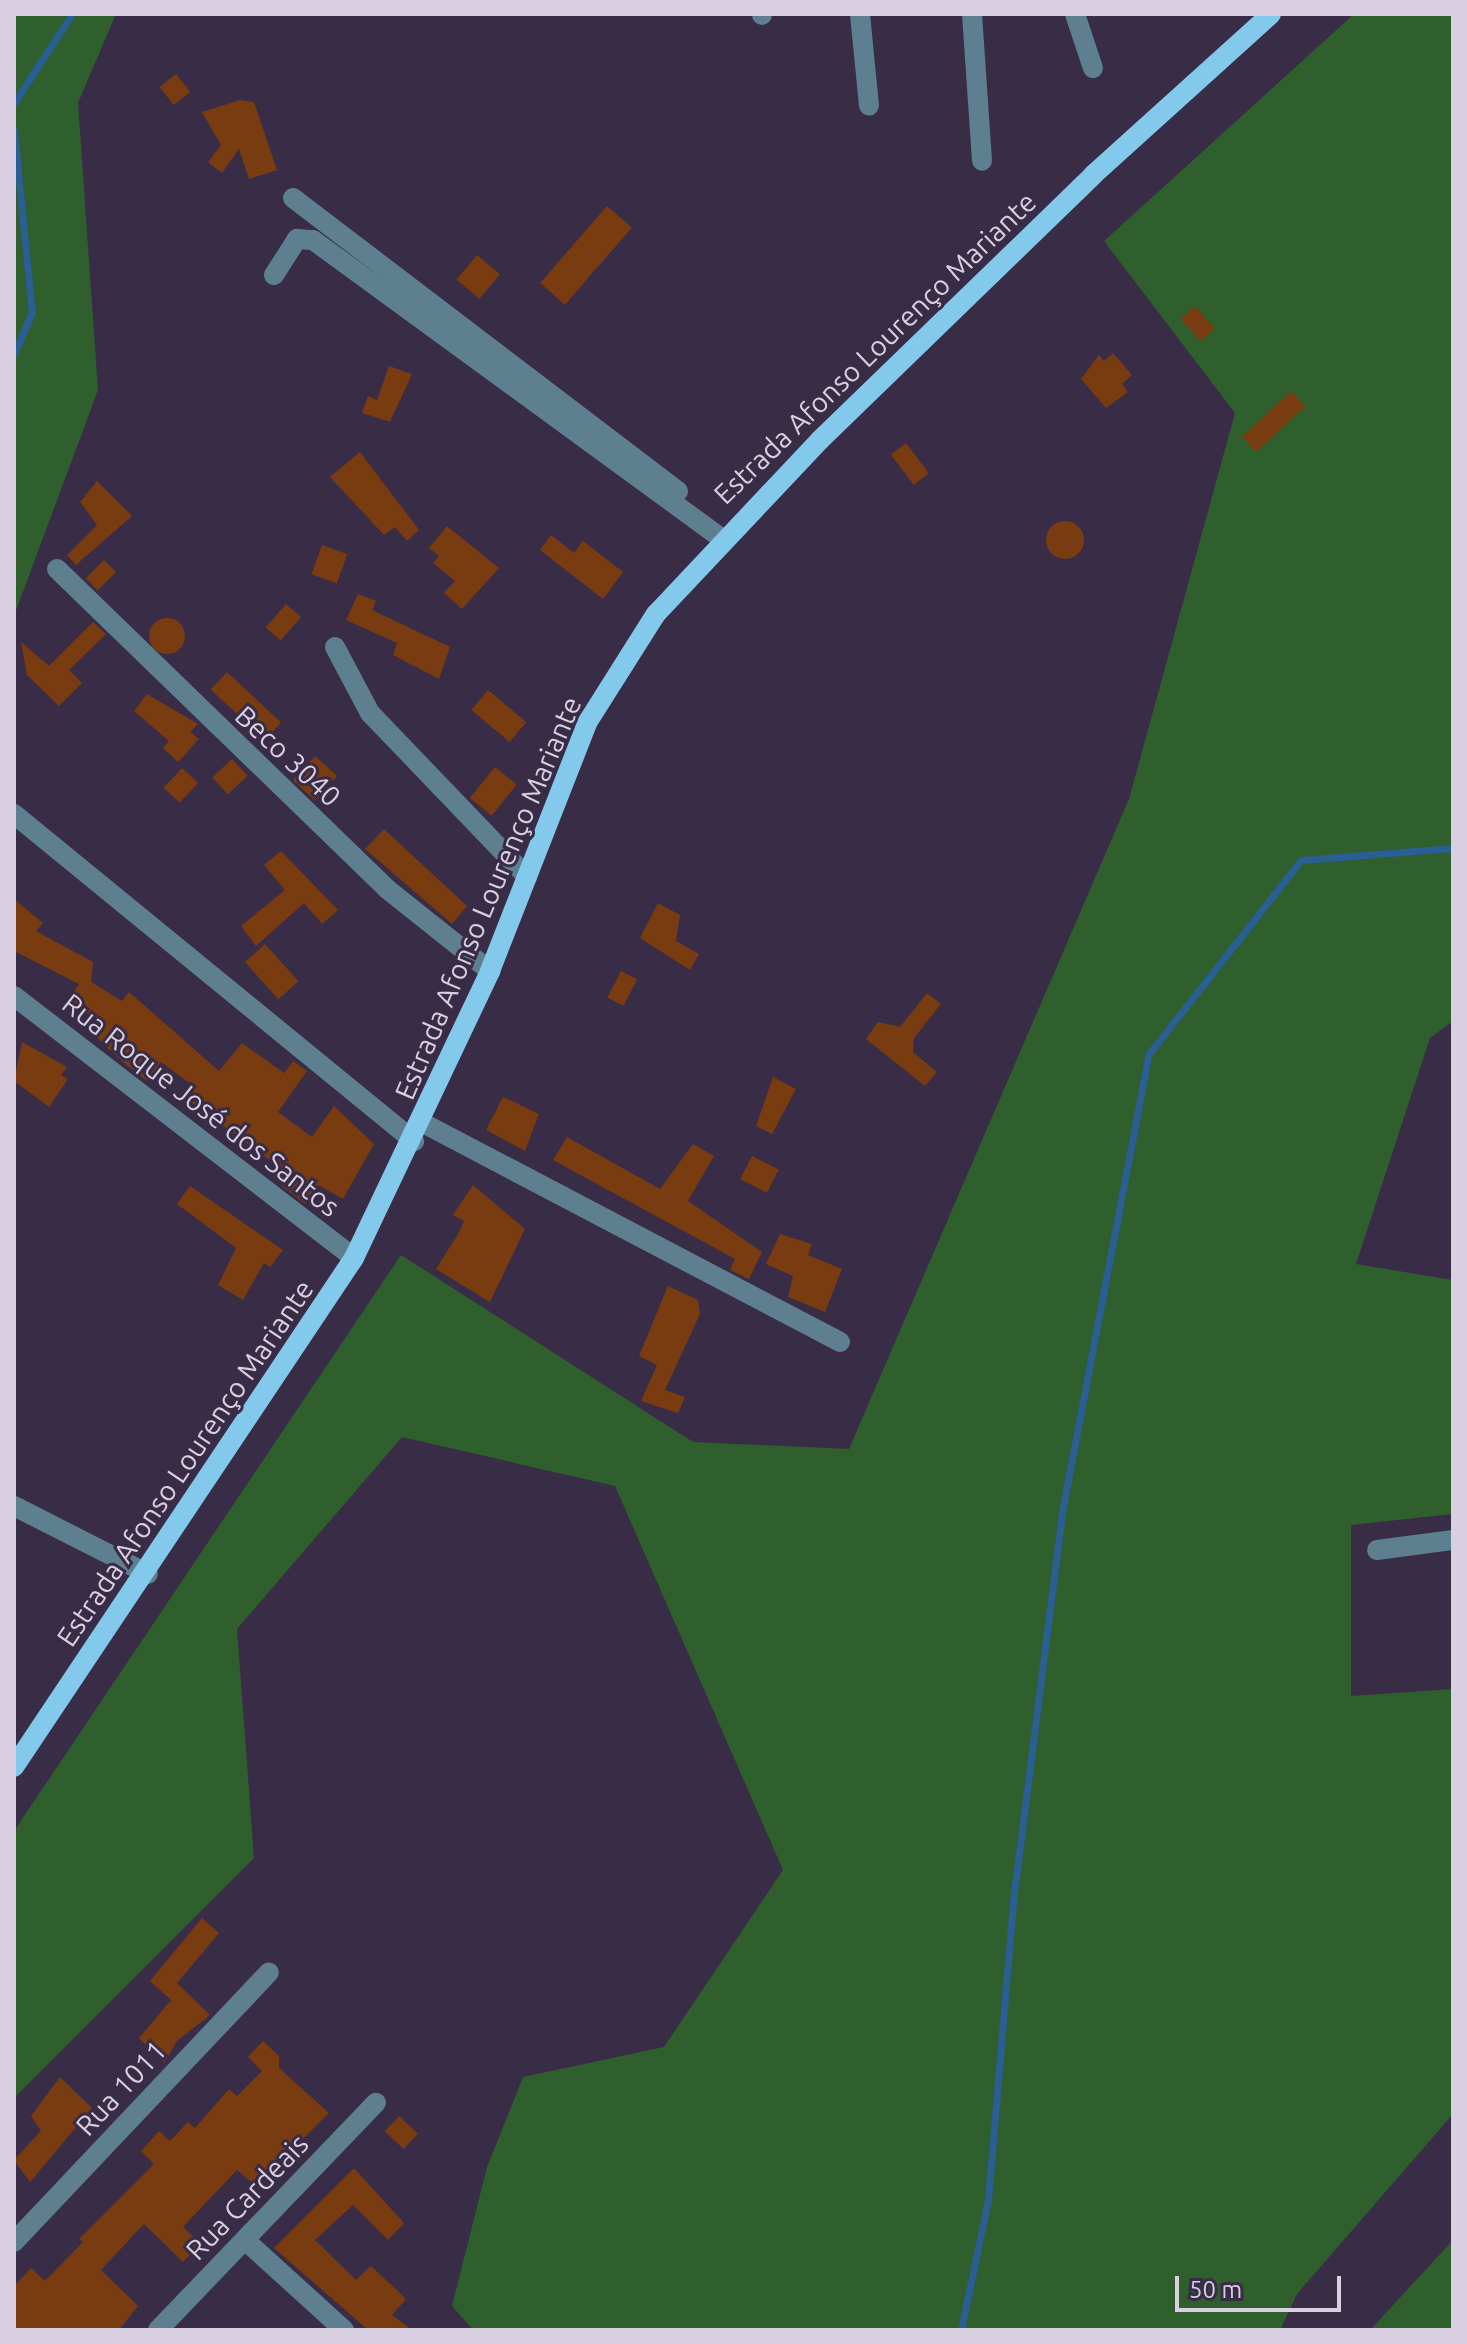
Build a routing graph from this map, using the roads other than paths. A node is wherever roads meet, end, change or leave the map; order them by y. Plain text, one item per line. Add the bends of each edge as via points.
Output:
1 (860, 14) edge
2 (972, 14) edge
3 (1075, 14) edge
4 (1271, 14) edge
5 (1093, 68) dead end
6 (869, 106) dead end
7 (982, 161) dead end
8 (293, 198) dead end
9 (274, 275) dead end
10 (725, 533) junction
11 (57, 569) dead end
12 (335, 647) dead end
13 (14, 814) edge
14 (527, 877) junction
15 (490, 971) junction
16 (14, 996) edge
17 (418, 1132) junction
18 (354, 1258) junction
19 (840, 1342) dead end
20 (14, 1506) edge
21 (1453, 1540) edge
22 (1377, 1550) dead end
23 (148, 1574) junction
24 (14, 1767) edge
25 (269, 1972) dead end
26 (376, 2103) dead end
27 (245, 2240) junction
28 (14, 2242) edge
29 (158, 2330) edge
30 (344, 2330) edge

1 - 6 street
2 - 7 street
3 - 5 street
4 - 10 main road, Estrada Afonso Lourenço Mariante via 1093,175
8 - 10 street
9 - 10 street via 297,239 313,240
10 - 14 main road, Estrada Afonso Lourenço Mariante via 656,614 587,723
11 - 15 street, Beco 3040 via 387,889
12 - 14 street via 370,713
13 - 17 street
14 - 15 main road, Estrada Afonso Lourenço Mariante
15 - 17 main road, Estrada Afonso Lourenço Mariante
16 - 18 street, Rua Roque José dos Santos
17 - 18 main road, Estrada Afonso Lourenço Mariante
17 - 19 street
18 - 23 main road, Estrada Afonso Lourenço Mariante
20 - 23 street
21 - 22 street
23 - 24 main road, Estrada Afonso Lourenço Mariante
25 - 28 street, Rua 1011
26 - 27 street, Rua Cardeais
27 - 29 street, Rua Cardeais
27 - 30 street

